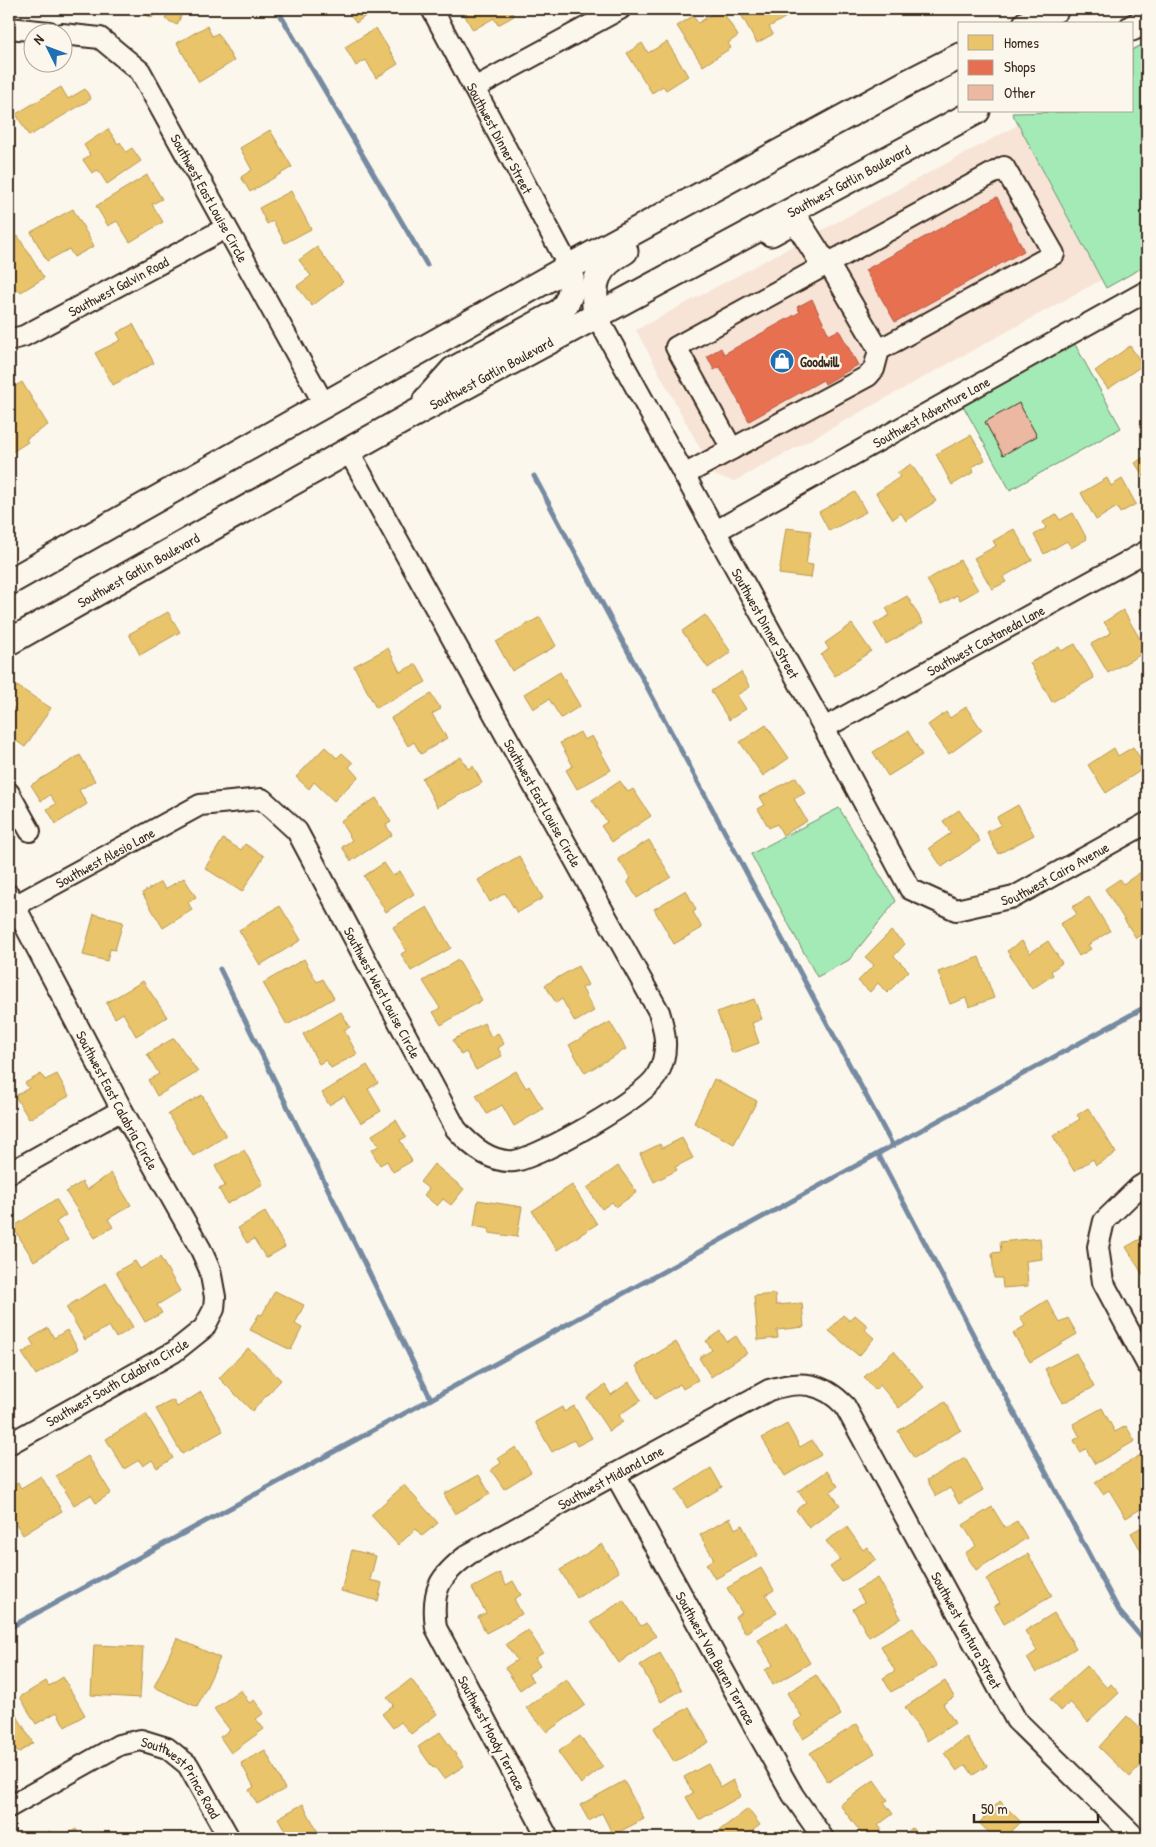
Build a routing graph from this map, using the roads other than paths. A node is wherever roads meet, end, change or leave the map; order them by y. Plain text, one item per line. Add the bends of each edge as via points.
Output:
1 (432, 9) edge
2 (620, 9) edge
3 (1056, 9) edge
4 (1147, 20) edge
5 (1030, 22) edge
6 (1134, 27) edge
7 (9, 28) edge
8 (22, 29) edge
9 (72, 35) edge
10 (958, 57) edge
11 (474, 88) junction
12 (975, 112) edge
13 (735, 176) junction
14 (820, 196) junction
15 (226, 228) junction
16 (828, 263) junction
17 (569, 267) junction
18 (644, 290) junction
19 (1147, 291) edge
20 (596, 316) junction
21 (9, 340) edge
22 (879, 350) junction
23 (324, 404) junction
24 (412, 415) junction
25 (732, 449) junction
26 (348, 450) junction
27 (684, 475) junction
28 (716, 531) junction
29 (1147, 551) edge
30 (9, 582) edge
31 (9, 642) edge
32 (824, 728) junction
33 (9, 793) edge
34 (200, 805) joint
35 (1147, 823) edge
36 (30, 831) dead end
37 (11, 903) edge
38 (956, 910) joint
39 (122, 1110) junction
40 (578, 1132) joint
41 (9, 1173) edge
42 (1147, 1182) edge
43 (214, 1309) joint
44 (1147, 1364) edge
45 (834, 1395) joint
46 (9, 1444) edge
47 (615, 1474) junction
48 (436, 1628) joint
49 (9, 1807) edge
50 (229, 1838) edge
51 (548, 1838) edge
52 (823, 1838) edge
53 (1136, 1838) edge

1 - 11 street, Southwest Dinner Street
2 - 11 street
3 - 5 main road
4 - 6 main road
7 - 8 street
9 - 15 street, Southwest East Louise Circle via 100,38 140,71
10 - 13 main road
11 - 17 street, Southwest Dinner Street
12 - 14 main road, Southwest Gatlin Boulevard
13 - 17 main road
13 - 20 main road via 713,202 606,262 594,288
14 - 16 main road via 814,216 830,248
14 - 18 main road, Southwest Gatlin Boulevard
15 - 21 street, Southwest Galvin Road via 24,336
15 - 23 street, Southwest East Louise Circle
16 - 18 main road via 819,256 802,227 793,222 684,279
16 - 22 street
16 - 22 street via 1004,166 1054,254
16 - 25 street via 676,347
17 - 23 main road
17 - 24 main road via 571,294 561,311 453,370
18 - 20 main road, Southwest Gatlin Boulevard
19 - 28 street, Southwest Adventure Lane
20 - 24 main road, Southwest Gatlin Boulevard
20 - 27 street, Southwest Dinner Street
22 - 25 street via 874,369 868,376
23 - 30 main road
24 - 26 main road, Southwest Gatlin Boulevard
25 - 27 street
26 - 31 main road, Southwest Gatlin Boulevard
26 - 40 street, Southwest East Louise Circle via 659,1012 666,1046 663,1062 650,1086
27 - 28 street, Southwest Dinner Street
28 - 32 street, Southwest Dinner Street
29 - 32 street, Southwest Castaneda Lane
32 - 38 street, Southwest Dinner Street via 910,889
33 - 36 street
34 - 37 street, Southwest Alesio Lane
34 - 40 street, Southwest West Louise Circle via 262,799 297,831 456,1129 474,1147 494,1157 513,1161
35 - 38 street, Southwest Cairo Avenue via 1014,897
37 - 39 street, Southwest East Calabria Circle
39 - 41 street
39 - 43 street, Southwest East Calabria Circle via 210,1270 214,1284
42 - 44 street via 1104,1221 1098,1247 1103,1282
43 - 46 street, Southwest South Calabria Circle via 204,1328 174,1352
45 - 47 street, Southwest Midland Lane via 813,1385 784,1385 769,1390
45 - 53 street, Southwest Ventura Street via 860,1431 1016,1720
47 - 48 street, Southwest Midland Lane via 454,1565 438,1586 434,1600
47 - 52 street, Southwest Van Buren Terrace via 768,1752
48 - 51 street, Southwest Moody Terrace
49 - 50 street, Southwest Prince Road via 119,1745 141,1740 166,1748 182,1761 194,1775

